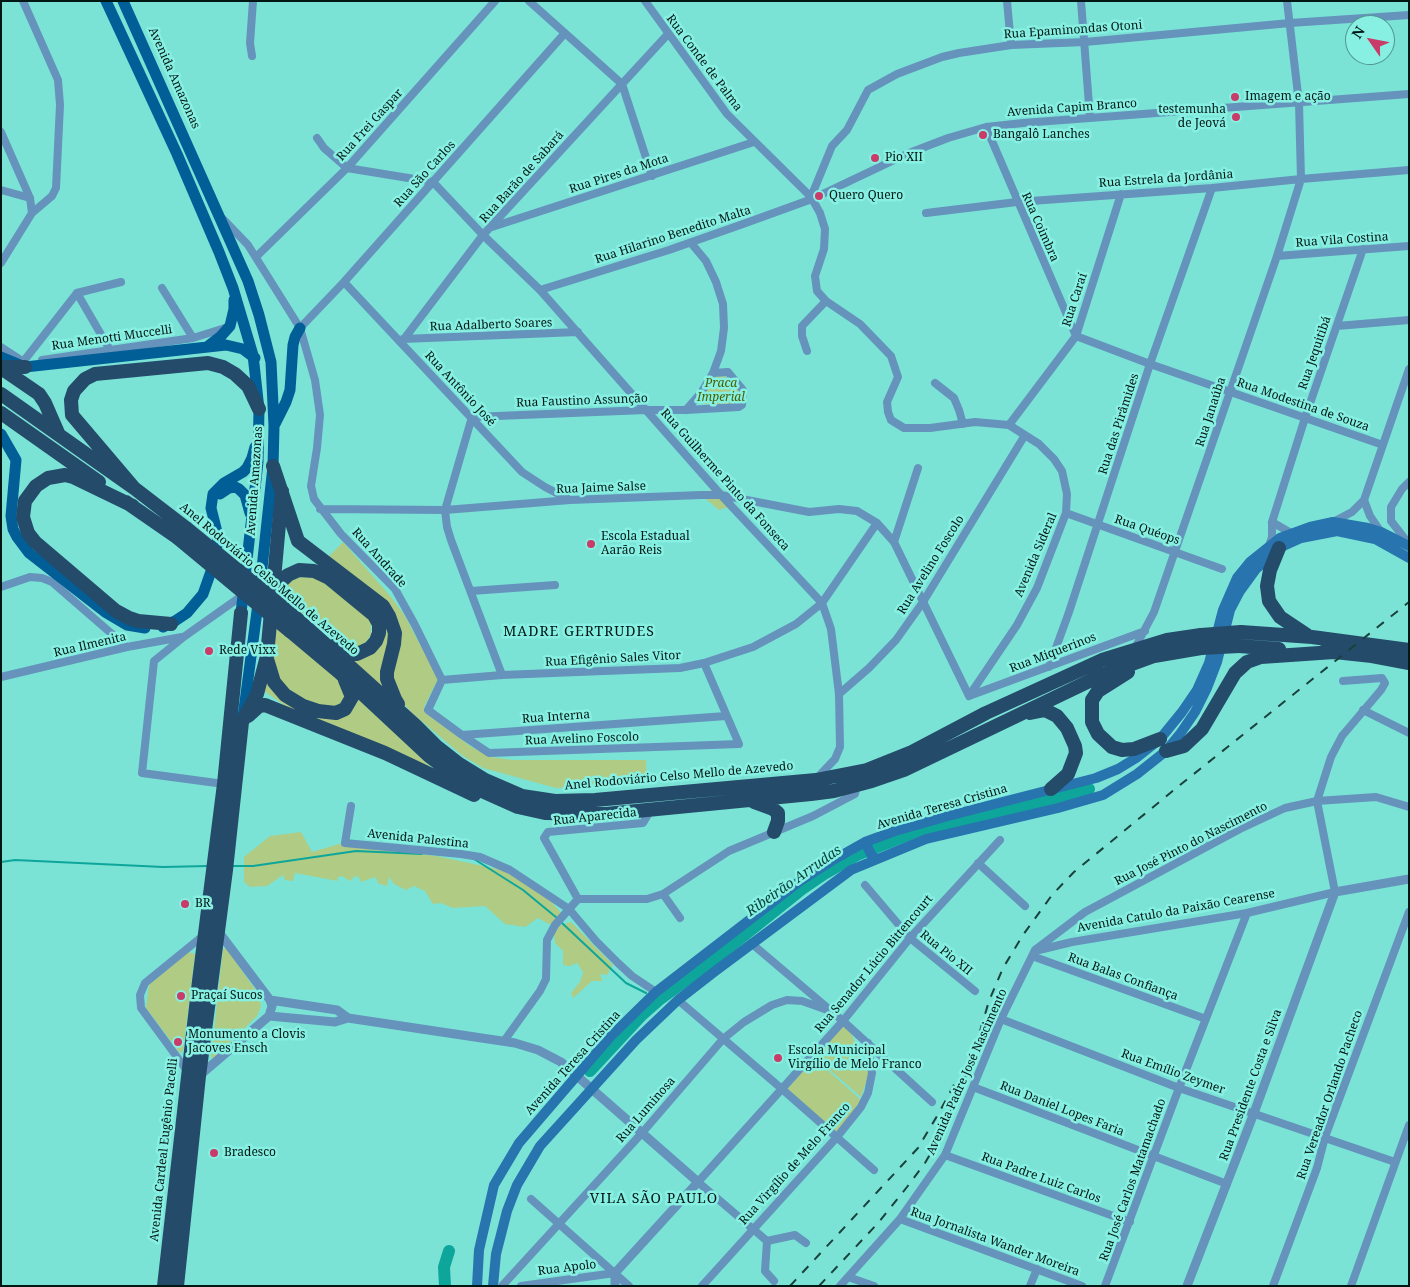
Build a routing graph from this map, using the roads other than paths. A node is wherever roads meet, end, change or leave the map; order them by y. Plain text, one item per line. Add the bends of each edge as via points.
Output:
1 (23, 1) edge
2 (106, 1) edge
3 (123, 1) edge
4 (253, 1) edge
5 (495, 1) edge
6 (529, 1) edge
7 (645, 1) edge
8 (1008, 1) edge
9 (1081, 1) edge
10 (1287, 1) edge
11 (1409, 15) edge
12 (1290, 23) junction
13 (566, 33) junction
14 (668, 34) junction
15 (1084, 42) junction
16 (1011, 45) junction
17 (252, 56) dead end
18 (622, 84) junction
19 (1409, 94) edge
20 (1299, 102) junction
21 (1090, 118) junction
22 (986, 127) junction
23 (1, 132) edge
24 (317, 138) dead end
25 (754, 142) junction
26 (347, 168) junction
27 (1409, 170) edge
28 (652, 176) junction
29 (1301, 179) junction
30 (434, 182) junction
31 (1212, 188) junction
32 (1, 190) edge
33 (1121, 194) junction
34 (30, 198) junction
35 (811, 198) junction
36 (1017, 202) junction
37 (32, 213) junction
38 (926, 213) dead end
39 (219, 216) junction
40 (205, 217) junction
41 (491, 228) junction
42 (483, 235) junction
43 (691, 243) junction
44 (1409, 246) edge
45 (1364, 249) junction
46 (1277, 256) junction
47 (256, 257) junction
48 (1, 263) edge
49 (121, 282) dead end
50 (344, 282) junction
51 (162, 288) dead end
52 (233, 288) junction
53 (540, 290) junction
54 (77, 292) junction
55 (826, 301) junction
56 (1409, 320) edge
57 (230, 326) junction
58 (1337, 326) junction
59 (300, 328) junction
60 (578, 332) junction
61 (1076, 336) junction
62 (192, 338) junction
63 (402, 341) junction
64 (207, 346) junction
65 (1, 347) edge
66 (110, 350) junction
67 (806, 351) dead end
68 (253, 356) junction
69 (1, 357) edge
70 (1150, 364) junction
71 (24, 365) junction
72 (1, 368) edge
73 (1409, 369) edge
74 (713, 374) junction
75 (936, 383) dead end
76 (1229, 391) junction
77 (1, 394) edge
78 (274, 400) junction
79 (259, 409) junction
80 (646, 410) junction
81 (686, 410) junction
82 (1, 413) edge
83 (472, 418) junction
84 (1305, 418) junction
85 (963, 424) junction
86 (1009, 425) junction
87 (274, 426) junction
88 (1, 434) edge
89 (1026, 435) junction
90 (60, 436) junction
91 (258, 439) junction
92 (1383, 445) junction
93 (273, 466) junction
94 (918, 468) dead end
95 (1409, 482) edge
96 (134, 488) junction
97 (282, 491) junction
98 (721, 495) junction
99 (570, 500) junction
100 (1364, 500) junction
101 (133, 506) junction
102 (211, 508) junction
103 (320, 509) junction
104 (445, 510) junction
105 (1066, 513) junction
106 (1272, 522) junction
107 (1333, 522) junction
108 (877, 523) junction
109 (1098, 525) junction
110 (252, 527) junction
111 (1381, 532) junction
112 (182, 533) junction
113 (1291, 533) junction
114 (894, 542) junction
115 (1409, 545) edge
116 (1274, 547) junction
117 (1174, 551) junction
118 (1409, 558) edge
119 (1222, 569) dead end
120 (555, 585) dead end
121 (1, 587) edge
122 (274, 588) junction
123 (471, 592) junction
124 (243, 595) junction
125 (923, 602) junction
126 (822, 603) junction
127 (225, 607) junction
128 (241, 613) junction
129 (299, 621) junction
130 (171, 624) junction
131 (1145, 630) junction
132 (185, 636) junction
133 (1312, 637) junction
134 (1201, 642) junction
135 (127, 648) junction
136 (1135, 648) junction
137 (1409, 650) edge
138 (1334, 652) junction
139 (267, 656) junction
140 (1154, 656) junction
141 (704, 663) junction
142 (1409, 663) edge
143 (1049, 667) junction
144 (340, 673) junction
145 (502, 675) junction
146 (1, 676) edge
147 (442, 680) junction
148 (1342, 681) dead end
149 (839, 694) junction
150 (969, 696) junction
151 (1363, 710) junction
152 (726, 716) junction
153 (1005, 720) junction
154 (242, 722) junction
155 (416, 726) junction
156 (1409, 733) edge
157 (462, 735) junction
158 (1163, 745) junction
159 (816, 780) junction
160 (224, 784) junction
161 (857, 785) junction
162 (1051, 789) junction
163 (746, 800) junction
164 (1317, 801) junction
165 (351, 806) dead end
166 (518, 807) junction
167 (1409, 807) edge
168 (652, 808) junction
169 (774, 832) junction
170 (1000, 840) dead end
171 (866, 844) junction
172 (222, 852) junction
173 (875, 858) junction
174 (978, 863) junction
175 (220, 870) joint
176 (1409, 879) edge
177 (865, 885) dead end
178 (1335, 892) junction
179 (663, 894) junction
180 (578, 898) junction
181 (1025, 906) dead end
182 (569, 908) junction
183 (1409, 912) edge
184 (1247, 913) junction
185 (680, 918) dead end
186 (212, 932) junction
187 (910, 938) junction
188 (752, 943) junction
189 (1033, 953) junction
190 (975, 991) dead end
191 (656, 992) junction
192 (270, 1000) junction
193 (678, 1000) junction
194 (833, 1012) junction
195 (269, 1016) junction
196 (348, 1018) junction
197 (1002, 1019) junction
198 (1206, 1019) junction
199 (843, 1021) junction
200 (723, 1039) junction
201 (504, 1041) junction
202 (868, 1043) junction
203 (193, 1074) junction
204 (576, 1074) junction
205 (972, 1087) junction
206 (592, 1088) junction
207 (1179, 1088) junction
208 (782, 1089) junction
209 (932, 1102) dead end
210 (1254, 1113) junction
211 (1409, 1125) edge
212 (642, 1133) junction
213 (1325, 1137) junction
214 (837, 1138) junction
215 (945, 1155) junction
216 (1154, 1156) junction
217 (1395, 1162) junction
218 (874, 1170) dead end
219 (698, 1182) junction
220 (1227, 1184) junction
221 (531, 1199) dead end
222 (900, 1219) junction
223 (1130, 1222) junction
224 (560, 1224) junction
225 (753, 1229) junction
226 (767, 1241) junction
227 (806, 1243) dead end
228 (478, 1261) junction
229 (1037, 1268) junction
230 (615, 1273) junction
231 (848, 1277) junction
232 (774, 1280) dead end
233 (164, 1286) edge
234 (177, 1286) edge
235 (477, 1286) edge
236 (491, 1286) edge
237 (502, 1286) edge
238 (521, 1286) edge
239 (615, 1286) edge
240 (629, 1286) edge
241 (702, 1286) edge
242 (840, 1286) edge
243 (874, 1286) edge
244 (1030, 1286) edge
245 (1082, 1286) edge
246 (1106, 1286) edge
247 (1188, 1286) edge
248 (1273, 1286) edge
249 (1351, 1286) edge

1 - 37 street via 58,80 60,105 56,188 52,196
2 - 40 main road, Avenida Amazonas
3 - 39 main road, Avenida Amazonas
4 - 17 street
5 - 26 street, Rua Frei Gaspar
6 - 13 street
7 - 14 street, Rua Conde de Palma
8 - 16 street
9 - 15 street
10 - 12 street, Rua Janaúba
11 - 12 street, Rua Epaminondas Otoni
12 - 15 street, Rua Epaminondas Otoni
12 - 20 street, Rua Janaúba
13 - 18 street
13 - 30 street, Rua São Carlos
14 - 18 street, Rua Barão de Sabará
14 - 25 street, Rua Conde de Palma via 727,114
15 - 16 street, Rua Epaminondas Otoni
15 - 21 street
16 - 35 street, Rua Epaminondas Otoni via 934,60 897,74 868,90 847,130 832,146
18 - 28 street
18 - 41 street, Rua Barão de Sabará
19 - 20 street, Avenida Capim Branco
20 - 21 street, Avenida Capim Branco
20 - 29 street, Rua Janaúba
21 - 22 street, Avenida Capim Branco
22 - 35 street, Avenida Capim Branco via 909,153
22 - 36 street, Rua Coimbra
23 - 34 street
24 - 26 street
25 - 28 street, Rua Pires da Mota
25 - 35 street, Rua Conde de Palma
26 - 30 street
26 - 47 street, Rua Frei Gaspar
27 - 29 street, Rua Estrela da Jordânia
28 - 41 street, Rua Pires da Mota
29 - 31 street, Rua Estrela da Jordânia
29 - 46 street, Rua Janaúba
30 - 42 street, Rua Guilherme Pinto da Fonseca
30 - 50 street, Rua São Carlos
31 - 33 street, Rua Estrela da Jordânia
31 - 70 street, Rua das Pirâmides
32 - 34 street
33 - 36 street, Rua Estrela da Jordânia
33 - 61 street, Rua Caraí
34 - 37 street
35 - 43 street, Rua Hilarino Benedito Malta
35 - 55 street, Avenida Sideral via 825,229 824,249 815,276 817,291
36 - 38 street, Rua Estrela da Jordânia
36 - 61 street, Rua Coimbra
37 - 48 street
39 - 40 main road
39 - 47 street, Rua Andrade via 243,238
39 - 78 main road, Avenida Amazonas via 248,281 259,315 270,362
40 - 52 main road, Avenida Amazonas
41 - 42 street, Rua Barão de Sabará
42 - 53 street, Rua Guilherme Pinto da Fonseca
42 - 63 street, Rua Barão de Sabará
43 - 53 street, Rua Hilarino Benedito Malta
43 - 74 street via 706,261 723,304 721,351
44 - 45 street, Rua Vila Costina
45 - 46 street, Rua Vila Costina
45 - 58 street, Rua Jequitibá
46 - 76 street, Rua Janaúba
47 - 59 street, Rua Andrade
49 - 54 street
50 - 59 street, Rua São Carlos
50 - 63 street, Rua Antônio José
51 - 62 street
52 - 57 main road via 234,309
52 - 68 main road, Avenida Amazonas
53 - 60 street, Rua Guilherme Pinto da Fonseca
54 - 66 street
54 - 71 street
55 - 67 street via 802,326
55 - 85 street, Avenida Sideral via 860,324 891,356 898,377 887,402 891,420 904,428
56 - 58 street
57 - 62 street, Rua Menotti Muccelli
57 - 64 main road
58 - 84 street, Rua Jequitibá
59 - 87 main road via 294,337 290,390
59 - 103 street, Rua Andrade via 315,380 320,414 311,486
60 - 63 street, Rua Adalberto Soares
60 - 80 street, Rua Guilherme Pinto da Fonseca
61 - 70 street, Rua Modestina de Souza
61 - 86 street, Rua Caraí
62 - 66 street, Rua Menotti Muccelli
63 - 83 street, Rua Antônio José
64 - 68 main road via 226,345
64 - 71 main road
65 - 71 street
66 - 71 street, Rua Menotti Muccelli
68 - 78 main road via 264,373
68 - 79 main road, Avenida Amazonas
69 - 71 main road
70 - 76 street, Rua Modestina de Souza
70 - 109 street, Rua das Pirâmides
71 - 72 highway
72 - 90 highway via 39,394
73 - 92 street
74 - 81 street via 702,393
74 - 81 street, Rua Faustino Assunção via 727,371 743,390 742,405
75 - 85 street via 954,398
76 - 84 street, Rua Modestina de Souza
76 - 117 street, Rua Janaúba
77 - 90 highway, Anel Rodoviário Celso Mello de Azevedo
78 - 87 main road, Avenida Amazonas
79 - 91 main road, Avenida Amazonas
79 - 96 highway via 248,386 235,374 208,363 95,374 85,379 71,400 72,415
80 - 81 street, Rua Faustino Assunção
80 - 83 street, Rua Faustino Assunção
80 - 98 street, Rua Guilherme Pinto da Fonseca
82 - 101 highway, Anel Rodoviário Celso Mello de Azevedo
83 - 99 street, Rua Antônio José via 522,472
83 - 104 street
84 - 92 street, Rua Modestina de Souza
84 - 106 street, Rua Jequitibá
85 - 86 street, Avenida Sideral
86 - 89 street, Avenida Sideral
87 - 93 main road, Avenida Amazonas
88 - 130 main road via 16,460 11,516 13,529 29,553 119,621 145,628
89 - 105 street, Avenida Sideral via 1054,459 1062,471 1067,494
89 - 125 street, Rua Avelino Foscolo
90 - 96 highway, Anel Rodoviário Celso Mello de Azevedo
91 - 102 main road via 247,468 216,489
91 - 110 main road, Avenida Amazonas
92 - 100 street
93 - 97 highway
93 - 154 main road, Avenida Amazonas
94 - 114 street
95 - 115 street via 1391,507 1391,521
96 - 112 highway, Anel Rodoviário Celso Mello de Azevedo
97 - 122 highway
97 - 155 highway via 298,541 382,606 389,616 395,632 387,679 395,699
98 - 99 street, Rua Jaime Salse
98 - 108 street, Rua Jaime Salse via 808,512 857,511
98 - 126 street, Rua Guilherme Pinto da Fonseca
99 - 104 street, Rua Jaime Salse
100 - 107 street via 1352,512
100 - 111 street
101 - 112 highway, Anel Rodoviário Celso Mello de Azevedo
101 - 130 highway via 65,475 48,478 36,486 25,501 23,517 35,542 116,611 138,621
102 - 110 main road via 223,491 235,487 246,495
102 - 130 main road via 218,536 215,560 199,600
103 - 104 street, Rua Jaime Salse
103 - 147 street, Rua Andrade via 395,589
104 - 123 street via 451,540
105 - 109 street, Rua Quéops
105 - 150 street, Avenida Sideral via 1037,588
106 - 113 street
106 - 116 street, Rua Jequitibá
107 - 111 main road, Avenida Teresa Cristina
107 - 113 main road, Avenida Teresa Cristina
108 - 114 street, Rua Jaime Salse
108 - 126 street, Rua Efigênio Sales Vitor
109 - 117 street, Rua Quéops
109 - 143 street, Rua das Pirâmides
110 - 124 main road, Avenida Amazonas
111 - 115 main road, Avenida Teresa Cristina
112 - 129 highway, Anel Rodoviário Celso Mello de Azevedo, bridge
112 - 144 highway, Anel Rodoviário Celso Mello de Azevedo, bridge
113 - 116 main road, Avenida Teresa Cristina
114 - 125 street, Rua Jaime Salse
116 - 118 main road, Avenida Teresa Cristina via 1337,531 1375,539
116 - 133 highway via 1267,586 1269,600 1284,621
116 - 158 main road, Avenida Teresa Cristina via 1240,591 1230,610 1218,662 1190,720
117 - 119 street, Rua Quéops
117 - 131 street, Rua Janaúba
120 - 123 street
121 - 135 street via 30,577 52,582
122 - 129 highway via 299,570 314,571 329,578 374,615 379,633 370,648 357,654 340,650
122 - 139 highway
123 - 145 street
124 - 127 street
124 - 128 main road, Avenida Amazonas
125 - 149 street, Rua Avelino Foscolo via 896,640
125 - 150 street, Rua Jaime Salse
126 - 141 street, Rua Efigênio Sales Vitor via 796,624 753,646
126 - 149 street, Rua Guilherme Pinto da Fonseca via 831,629
127 - 128 street via 238,608
127 - 132 street
128 - 160 highway, Avenida Amazonas
129 - 155 highway, Anel Rodoviário Celso Mello de Azevedo
131 - 136 street, Rua Janaúba
131 - 143 street, Rua Miquerinos
132 - 135 street, Rua Ilmenita
132 - 160 street via 154,661 142,773
133 - 134 highway, Anel Rodoviário Celso Mello de Azevedo, bridge via 1241,632
133 - 137 highway, Anel Rodoviário Celso Mello de Azevedo
134 - 136 highway, Anel Rodoviário Celso Mello de Azevedo via 1167,640
134 - 138 highway, Anel Rodoviário Celso Mello de Azevedo, bridge
134 - 140 highway, Anel Rodoviário Celso Mello de Azevedo
135 - 146 street, Rua Ilmenita
136 - 159 highway, Anel Rodoviário Celso Mello de Azevedo via 986,713 912,752 867,770
138 - 142 highway, Anel Rodoviário Celso Mello de Azevedo
138 - 158 highway via 1261,657 1247,662 1235,673 1202,729 1184,746
139 - 144 highway via 279,689 293,700 318,711 336,713 350,702 351,691
139 - 154 highway via 257,694
140 - 153 highway, Anel Rodoviário Celso Mello de Azevedo via 1102,675
140 - 158 highway via 1098,690 1092,700 1092,722 1098,734 1112,748 1122,750
141 - 145 street, Rua Efigênio Sales Vitor via 680,668
141 - 152 street
143 - 150 street, Rua Miquerinos
144 - 166 highway, Anel Rodoviário Celso Mello de Azevedo via 429,756 480,790
145 - 147 street, Rua Efigênio Sales Vitor
147 - 157 street via 428,710
148 - 151 street via 1382,678 1381,690
149 - 159 street, Rua Guilherme Pinto da Fonseca via 840,747 835,760
151 - 156 street
151 - 164 street via 1342,736 1331,757
152 - 157 street, Rua Interna
152 - 157 street, Rua Avelino Foscolo via 739,744 489,754
153 - 161 highway, Anel Rodoviário Celso Mello de Azevedo via 904,770
153 - 162 highway via 1045,710 1063,721 1076,753 1068,774
154 - 166 highway via 259,706 265,705 475,795
154 - 172 highway, Avenida Amazonas
155 - 159 highway, Anel Rodoviário Celso Mello de Azevedo via 459,764 485,780 522,796 555,801
158 - 162 main road, Avenida Teresa Cristina via 1096,778
158 - 173 main road, Avenida Teresa Cristina via 1137,774 1103,795 926,839
160 - 172 highway, Avenida Amazonas
161 - 163 highway, Anel Rodoviário Celso Mello de Azevedo via 834,791
161 - 169 street via 855,794
162 - 171 main road, Avenida Teresa Cristina via 895,831
163 - 168 highway, Anel Rodoviário Celso Mello de Azevedo
163 - 169 highway via 778,813
164 - 167 street, Rua José Pinto do Nascimento via 1376,798
164 - 178 street
164 - 189 street, Rua José Pinto do Nascimento via 1284,808 1240,829 1085,912
165 - 182 street, Avenida Palestina via 346,843 480,857 510,870
166 - 168 highway, Anel Rodoviário Celso Mello de Azevedo via 545,813 606,814
168 - 180 street, Rua Aparecida via 643,823 548,832 544,838
169 - 179 street via 729,850
170 - 174 street, Rua Senador Lúcio Bittencourt
171 - 173 main road
171 - 191 main road, Avenida Teresa Cristina via 800,881
172 - 175 highway, Avenida Amazonas
173 - 188 main road, Avenida Teresa Cristina via 851,870
174 - 181 street
174 - 187 street, Rua Senador Lúcio Bittencourt
175 - 186 highway, Avenida Cardeal Eugênio Pacelli
176 - 178 street, Avenida Catulo da Paixão Cearense
177 - 187 street, Rua Pio XII
178 - 184 street, Avenida Catulo da Paixão Cearense
178 - 210 street, Rua Presidente Costa e Silva
179 - 180 street via 647,899
179 - 185 street
180 - 182 street
182 - 191 street, Avenida Palestina via 596,942 632,976
182 - 201 street via 547,940 546,979
183 - 213 street, Rua Vereador Orlando Pacheco
184 - 189 street, Avenida Catulo da Paixão Cearense via 1072,942
184 - 198 street, Rua José Carlos Matamachado
186 - 192 street
186 - 203 highway, Avenida Cardeal Eugênio Pacelli
186 - 203 street via 145,982 140,995 142,1008
187 - 190 street, Rua Pio XII
187 - 199 street, Rua Senador Lúcio Bittencourt
188 - 193 main road, Avenida Teresa Cristina
188 - 194 street
189 - 197 street, Avenida Padre José Nascimento
189 - 198 street, Rua Balas Confiança
191 - 204 main road, Avenida Teresa Cristina
192 - 195 street
192 - 196 street via 337,1010
193 - 200 street
193 - 206 main road, Avenida Teresa Cristina
194 - 199 street
194 - 200 street, Rua Luminosa via 802,1001 787,1000 744,1022
195 - 196 street via 335,1022
195 - 203 street
196 - 201 street
197 - 205 street, Avenida Padre José Nascimento
197 - 207 street, Rua Emílio Zeymer
198 - 207 street, Rua José Carlos Matamachado
199 - 202 street
199 - 208 street, Rua Senador Lúcio Bittencourt
200 - 208 street
200 - 212 street, Rua Luminosa
201 - 204 street via 538,1050
202 - 209 street
202 - 214 street, Rua Virgílio de Melo Franco via 872,1073 868,1094
203 - 233 highway, Avenida Cardeal Eugênio Pacelli
203 - 234 highway, Avenida Cardeal Eugênio Pacelli
204 - 206 street
204 - 228 main road, Avenida Teresa Cristina via 519,1143 494,1185
205 - 215 street, Avenida Padre José Nascimento
205 - 216 street, Rua Daniel Lopes Faria
206 - 212 street
206 - 236 main road, Avenida Teresa Cristina via 540,1146 517,1185 501,1233
207 - 210 street, Rua Emílio Zeymer
207 - 216 street, Rua José Carlos Matamachado
208 - 214 street
208 - 219 street, Rua Senador Lúcio Bittencourt
210 - 213 street, Rua Emílio Zeymer
210 - 220 street, Rua Presidente Costa e Silva
211 - 217 street
212 - 219 street
212 - 224 street, Rua Luminosa
213 - 217 street, Rua Emílio Zeymer
213 - 248 street, Rua Vereador Orlando Pacheco via 1317,1168
214 - 218 street
214 - 225 street, Rua Virgílio de Melo Franco
215 - 222 street, Avenida Padre José Nascimento
215 - 223 street, Rua Padre Luiz Carlos
216 - 220 street, Rua Daniel Lopes Faria
216 - 223 street, Rua José Carlos Matamachado
217 - 249 street
219 - 225 street
219 - 230 street, Rua Senador Lúcio Bittencourt
220 - 247 street, Rua Presidente Costa e Silva
221 - 224 street
222 - 229 street, Rua Jornalista Wander Moreira
222 - 231 street, Avenida Padre José Nascimento
223 - 246 street, Rua José Carlos Matamachado
224 - 230 street
224 - 237 street, Rua Luminosa
225 - 226 street
225 - 241 street, Rua Virgílio de Melo Franco
226 - 227 street via 795,1235
226 - 232 street via 765,1271
228 - 235 main road, Avenida Teresa Cristina
228 - 236 main road via 481,1274
229 - 244 street
229 - 245 street, Rua Jornalista Wander Moreira
230 - 238 street, Rua Apolo
230 - 239 street
230 - 240 street
231 - 242 street, Avenida Padre José Nascimento
231 - 243 street

